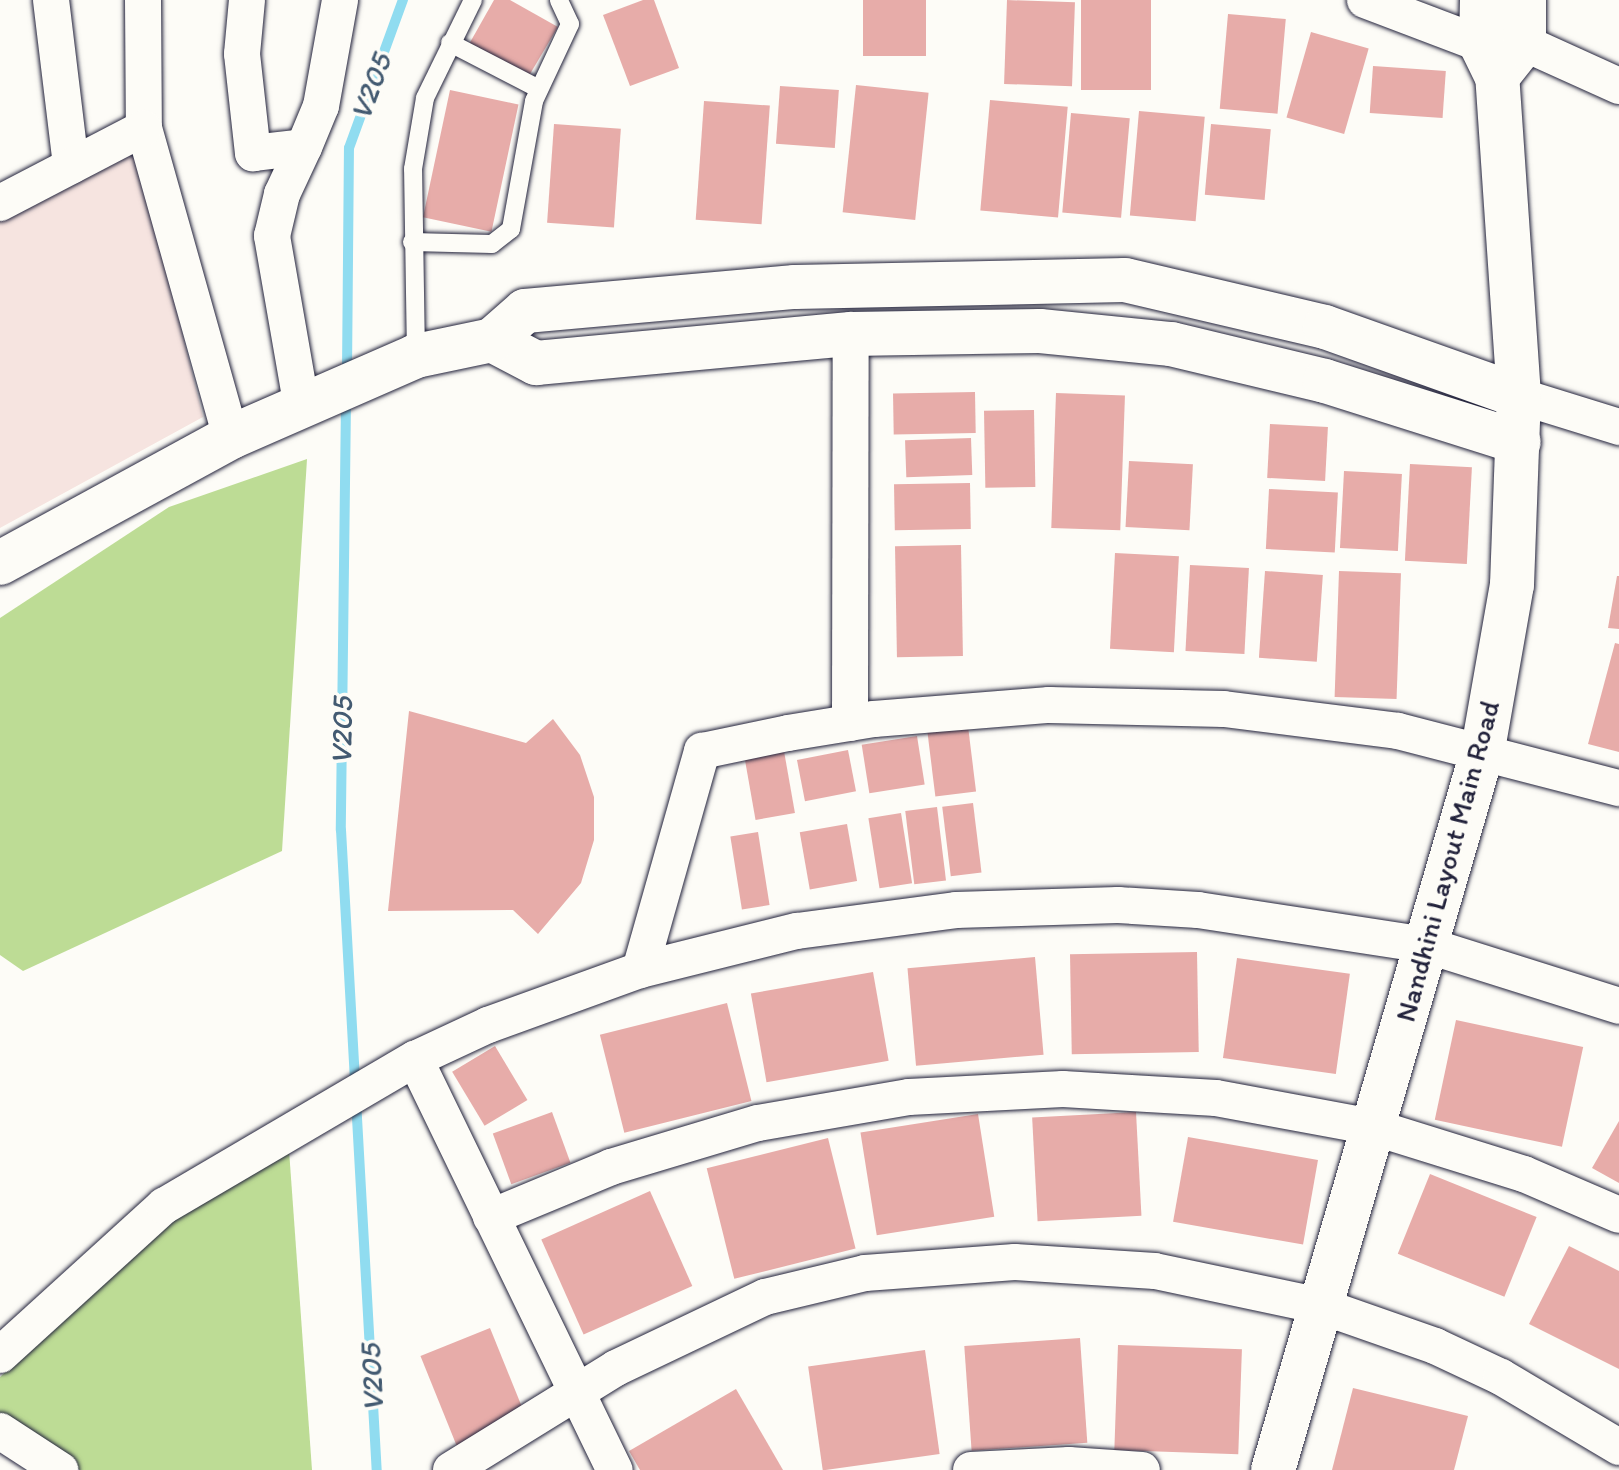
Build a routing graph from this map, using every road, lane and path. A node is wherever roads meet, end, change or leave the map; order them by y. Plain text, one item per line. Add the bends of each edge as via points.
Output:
1 (51, 0) edge
2 (143, 0) edge
3 (247, 0) edge
4 (340, 0) edge
5 (473, 0) edge
6 (559, 0) edge
7 (1365, 0) edge
8 (1482, 0) edge
9 (1524, 0) edge
10 (450, 43) junction
11 (1524, 43) junction
12 (1489, 61) junction
13 (1619, 86) edge
14 (539, 89) junction
15 (144, 128) junction
16 (304, 147) junction
17 (71, 166) junction
18 (0, 203) edge
19 (412, 242) junction
20 (851, 334) junction
21 (492, 340) junction
22 (416, 356) junction
23 (332, 395) junction
24 (1519, 396) junction
25 (1619, 427) edge
26 (231, 437) junction
27 (1519, 442) junction
28 (0, 563) edge
29 (850, 723) junction
30 (1483, 749) junction
31 (1619, 788) edge
32 (1426, 945) junction
33 (640, 970) junction
34 (1619, 1006) edge
35 (415, 1059) junction
36 (1373, 1127) junction
37 (1619, 1215) edge
38 (491, 1217) junction
39 (1321, 1306) junction
40 (0, 1355) edge
41 (576, 1391) junction
42 (0, 1431) edge
43 (1619, 1447) edge
44 (60, 1470) edge
45 (451, 1470) edge
46 (615, 1470) edge
47 (971, 1470) edge
48 (1142, 1470) edge
49 (1273, 1470) edge

1 - 17 street
2 - 15 street
3 - 16 street via 242,54 253,153
4 - 16 street via 321,106
5 - 10 lane
6 - 14 lane via 570,24
7 - 12 street
8 - 12 street, Nandhini Layout Main Road
9 - 11 street
10 - 14 lane
10 - 19 lane via 425,98 413,169
11 - 12 street
11 - 13 street
12 - 24 street, Nandhini Layout Main Road
14 - 19 lane via 514,218 503,239
15 - 17 street
15 - 26 street
16 - 23 street via 282,194 272,236
17 - 18 street
19 - 22 lane
20 - 21 street via 536,363
20 - 27 street via 1040,331 1171,344 1325,381
20 - 29 street
21 - 22 street
21 - 24 street via 525,311 795,287 1125,280 1325,327
22 - 23 street
23 - 26 street
24 - 25 street
24 - 27 street, Nandhini Layout Main Road
26 - 28 street
27 - 30 street, Nandhini Layout Main Road via 1512,585
29 - 30 street via 976,709 1137,705 1311,718
29 - 33 street via 702,751
30 - 31 street
30 - 32 street, Nandhini Layout Main Road
32 - 33 street via 1198,910 1037,905 810,929
32 - 34 street
32 - 36 street, Nandhini Layout Main Road
33 - 35 street via 501,1020
35 - 38 street
35 - 40 street via 164,1206
36 - 37 street via 1524,1174
36 - 38 street via 1216,1098 1139,1091 909,1097 758,1123 684,1143
36 - 39 street, Nandhini Layout Main Road
38 - 41 street
39 - 41 street via 1142,1269 1015,1262 923,1266 865,1273 765,1297
39 - 43 street via 1435,1346 1501,1377
39 - 49 street, Nandhini Layout Main Road
41 - 45 street
41 - 46 street
42 - 44 street
47 - 48 street via 1069,1465

